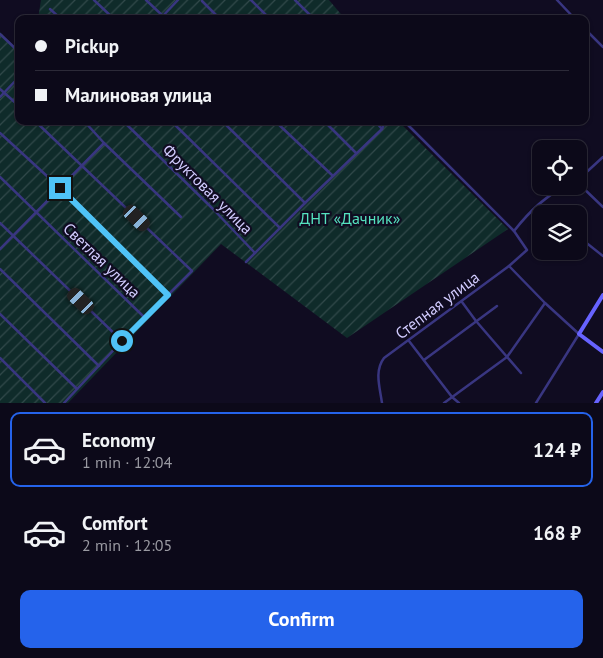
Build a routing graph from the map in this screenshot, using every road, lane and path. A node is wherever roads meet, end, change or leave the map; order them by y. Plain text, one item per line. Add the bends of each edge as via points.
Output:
1 (94, 0) edge
2 (146, 0) edge
3 (178, 0) edge
4 (251, 0) edge
5 (295, 0) edge
6 (557, 0) edge
7 (202, 1) edge
8 (50, 9) dead end
9 (57, 15) edge
10 (110, 15) edge
11 (160, 15) edge
12 (164, 15) edge
13 (216, 15) edge
14 (266, 15) edge
15 (310, 15) edge
16 (571, 15) edge
17 (589, 32) edge
18 (0, 34) edge
19 (603, 47) edge
20 (15, 48) edge
21 (15, 81) edge
22 (0, 89) edge
23 (4, 93) junction
24 (0, 97) edge
25 (15, 103) edge
26 (39, 125) edge
27 (88, 125) edge
28 (127, 125) edge
29 (175, 125) edge
30 (226, 125) edge
31 (279, 125) edge
32 (328, 125) edge
33 (378, 125) edge
34 (384, 125) edge
35 (408, 125) edge
36 (382, 129) junction
37 (0, 133) edge
38 (104, 143) junction
39 (356, 153) junction
40 (603, 157) edge
41 (82, 164) junction
42 (587, 172) edge
43 (333, 176) junction
44 (0, 177) edge
45 (60, 188) junction
46 (587, 192) edge
47 (550, 195) edge
48 (305, 203) junction
49 (538, 205) edge
50 (603, 207) edge
51 (532, 210) edge
52 (36, 212) junction
53 (181, 217) dead end
54 (0, 223) edge
55 (280, 228) junction
56 (514, 231) junction
57 (13, 236) junction
58 (587, 243) edge
59 (0, 249) edge
60 (255, 253) junction
61 (603, 256) edge
62 (246, 262) dead end
63 (509, 266) junction
64 (0, 269) edge
65 (168, 295) junction
66 (603, 295) edge
67 (462, 302) junction
68 (545, 303) junction
69 (497, 306) dead end
70 (0, 314) edge
71 (145, 317) junction
72 (476, 321) junction
73 (579, 334) junction
74 (122, 341) junction
75 (409, 341) junction
76 (603, 352) edge
77 (507, 357) junction
78 (0, 358) edge
79 (424, 360) junction
80 (99, 366) junction
81 (521, 373) dead end
82 (77, 389) junction
83 (603, 392) edge
84 (452, 398) junction
85 (45, 403) edge
86 (64, 403) edge
87 (382, 403) edge
88 (444, 403) edge
89 (459, 403) edge
90 (536, 403) edge
91 (596, 403) edge

1 - 10 street
2 - 11 street
3 - 12 street
4 - 14 street
5 - 15 street
6 - 16 street
7 - 13 street
8 - 9 street
17 - 19 street
18 - 20 street
21 - 23 street
22 - 23 street
23 - 24 street
23 - 25 street
26 - 41 street
27 - 38 street
28 - 60 street, Фруктовая улица
29 - 55 street
30 - 48 street
31 - 43 street
32 - 39 street
33 - 36 street
34 - 36 street
35 - 56 street
36 - 39 street
37 - 45 street
38 - 41 street
38 - 53 street
39 - 43 street
40 - 42 street
41 - 45 street
41 - 65 street via 192,271
43 - 48 street
44 - 52 street, Светлая улица
45 - 52 street
45 - 65 street
46 - 50 street
47 - 49 street
48 - 55 street
51 - 56 street
52 - 57 street
52 - 71 street, Светлая улица
54 - 57 street
55 - 60 street
56 - 63 street, Степная улица via 527,250
57 - 59 street
57 - 74 street
58 - 61 street
60 - 62 street
63 - 67 street, Степная улица
63 - 68 street
64 - 80 street
65 - 71 street
66 - 73 street
67 - 72 street
67 - 75 street, Степная улица
68 - 73 street
68 - 77 street
69 - 72 street
70 - 82 street
71 - 74 street
72 - 77 street
72 - 79 street
73 - 76 street
73 - 90 street
74 - 80 street
75 - 79 street
75 - 87 street, Степная улица via 380,364
77 - 81 street
77 - 84 street
78 - 85 street
79 - 84 street
80 - 82 street
82 - 86 street
83 - 91 street
84 - 88 street
84 - 89 street

